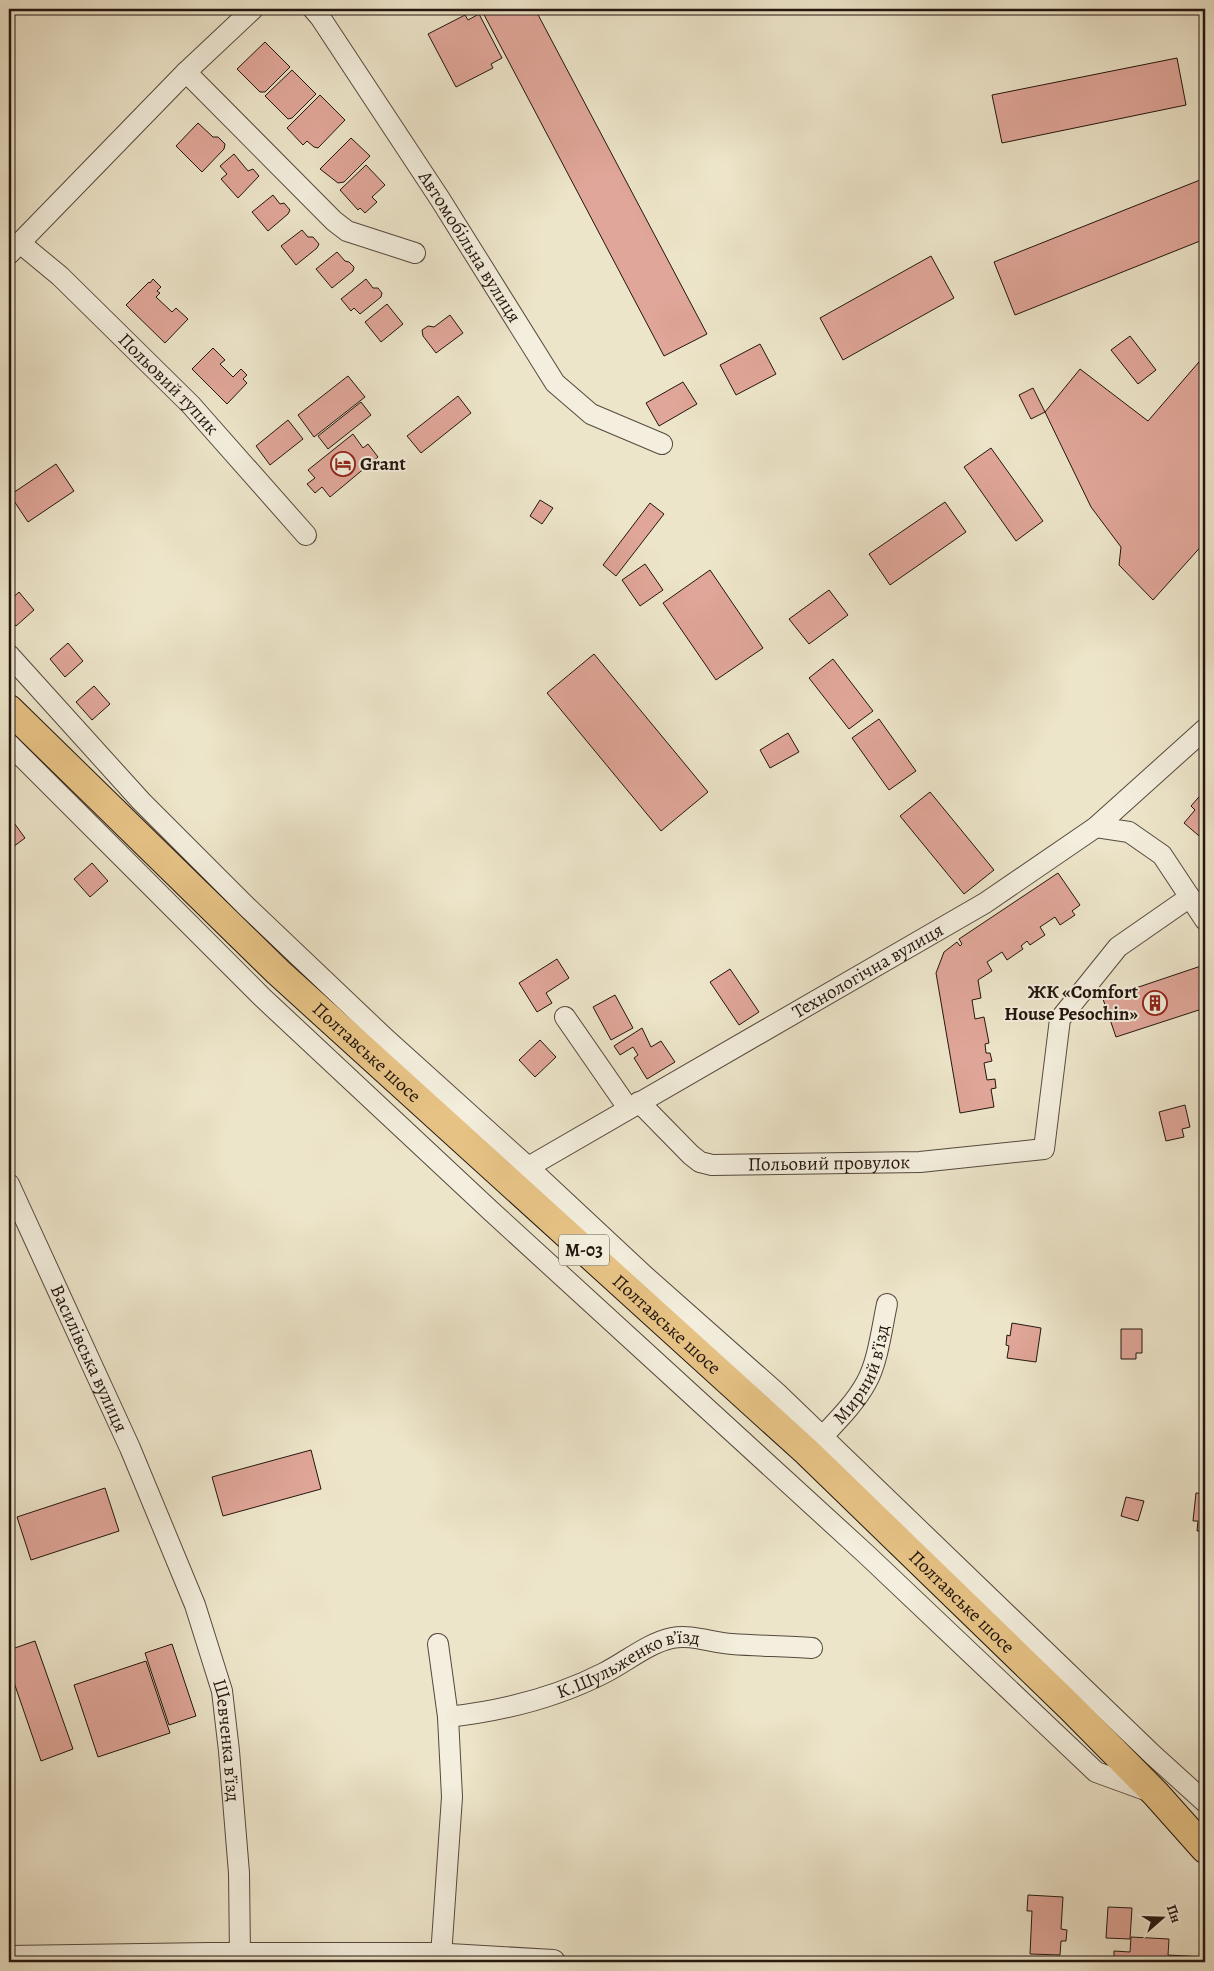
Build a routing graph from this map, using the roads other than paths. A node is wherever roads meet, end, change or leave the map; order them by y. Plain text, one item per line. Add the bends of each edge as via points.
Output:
1 (253, 9) edge
2 (312, 9) edge
3 (186, 72) junction
4 (15, 248) edge
5 (415, 253) dead end
6 (662, 444) dead end
7 (306, 535) dead end
8 (9, 656) edge
9 (9, 709) edge
10 (1205, 730) edge
11 (9, 744) edge
12 (1096, 827) junction
13 (1190, 897) junction
14 (1205, 920) edge
15 (564, 1017) dead end
16 (633, 1105) junction
17 (517, 1173) junction
18 (9, 1184) edge
19 (887, 1304) dead end
20 (822, 1437) junction
21 (166, 1535) joint
22 (438, 1644) dead end
23 (812, 1648) dead end
24 (448, 1717) junction
25 (1156, 1794) junction
26 (1205, 1802) edge
27 (1205, 1849) edge
28 (240, 1956) junction
29 (441, 1956) junction
30 (9, 1958) edge
31 (553, 1962) edge

1 - 3 street
2 - 6 street, Автомобільна вулиця via 440,199 555,383 591,414
3 - 4 street
3 - 5 street via 334,221 347,231
4 - 7 street, Польовий тупик via 60,276 191,405
8 - 17 street via 141,800 247,907 386,1039
9 - 17 highway, Полтавське шосе / М-03 via 278,972
10 - 12 street, Технологічна вулиця
11 - 25 street via 262,998 867,1555 1096,1772
12 - 13 street via 1129,832 1162,856
12 - 16 street, Технологічна вулиця via 985,903
13 - 14 street
13 - 16 street, Польовий провулок via 1118,947 1060,1019 1044,1149 920,1162 712,1165 700,1162
15 - 16 street, Польовий провулок
16 - 17 street, Технологічна вулиця
17 - 20 street via 646,1278
17 - 25 highway, Полтавське шосе / М-03
18 - 21 street, Василівська вулиця via 130,1448
19 - 20 street, Мирний в’їзд via 868,1381
20 - 26 street
21 - 28 street, Шевченка в’їзд via 195,1605 222,1690 239,1873
22 - 24 street
23 - 24 street, К.Шульженко в’їзд via 671,1638 604,1674 529,1703
24 - 29 street via 452,1797
25 - 27 highway, Полтавське шосе / М-03
28 - 29 street
28 - 30 street
29 - 31 street

